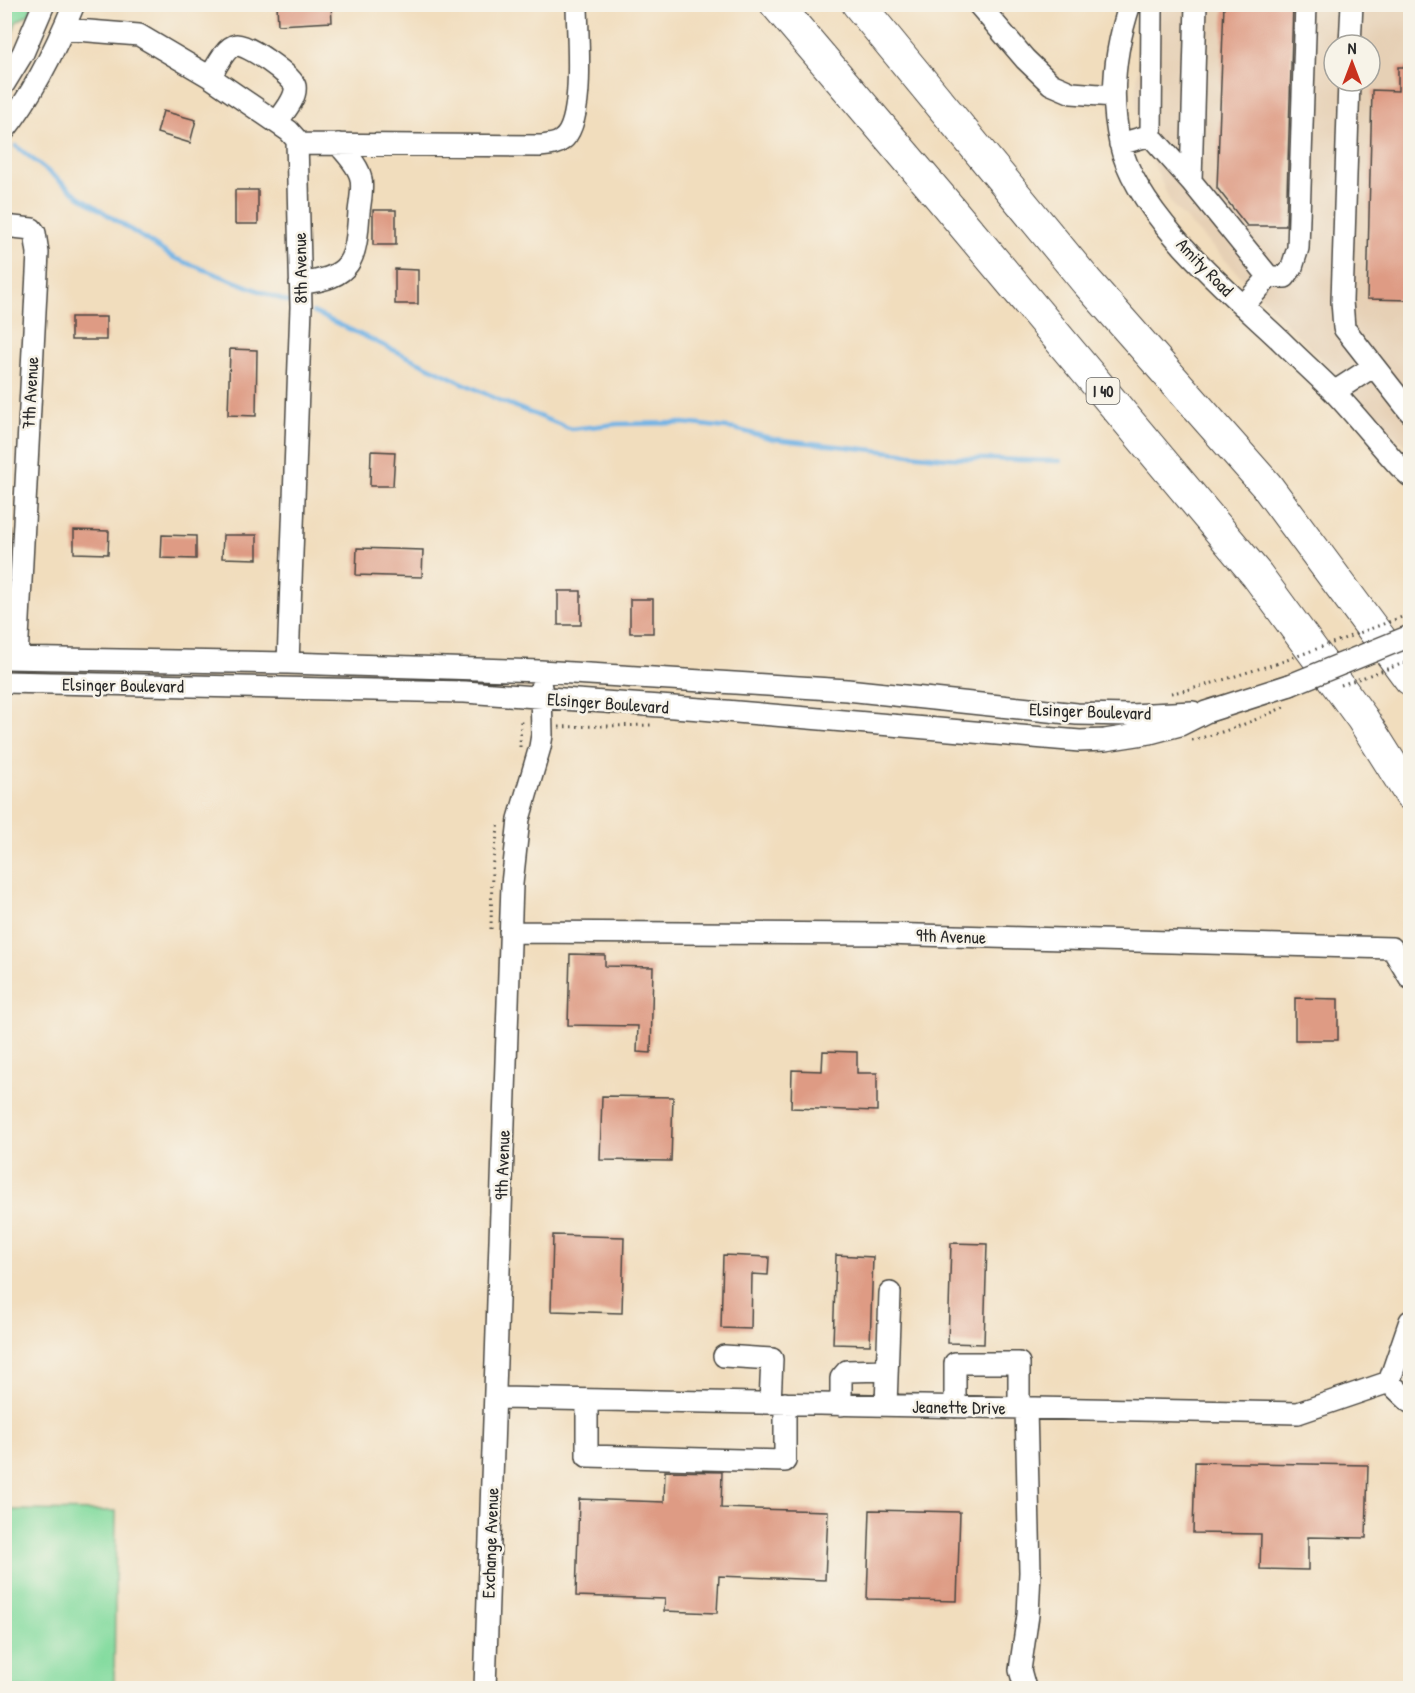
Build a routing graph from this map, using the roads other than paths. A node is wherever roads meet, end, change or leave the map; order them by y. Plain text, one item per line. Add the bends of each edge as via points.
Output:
1 (44, 4) edge
2 (74, 4) edge
3 (577, 4) edge
4 (776, 4) edge
5 (858, 4) edge
6 (978, 4) edge
7 (1130, 4) edge
8 (1196, 4) edge
9 (1306, 4) edge
10 (1352, 4) edge
11 (1152, 10) dead end
12 (64, 29) junction
13 (1351, 33) edge
14 (210, 77) junction
15 (4, 84) edge
16 (1349, 93) edge
17 (1114, 96) junction
18 (277, 122) junction
19 (4, 131) edge
20 (1150, 135) junction
21 (297, 144) junction
22 (338, 144) junction
23 (1120, 144) junction
24 (1191, 181) junction
25 (4, 226) edge
26 (1269, 277) junction
27 (300, 283) junction
28 (1243, 306) junction
29 (1374, 366) junction
30 (1334, 392) junction
31 (1410, 412) edge
32 (1410, 476) edge
33 (1410, 636) edge
34 (11, 658) edge
35 (288, 663) junction
36 (540, 671) junction
37 (1410, 679) edge
38 (4, 682) edge
39 (847, 690) junction
40 (541, 699) junction
41 (701, 710) junction
42 (1206, 712) junction
43 (1410, 794) edge
44 (510, 933) junction
45 (1410, 978) edge
46 (890, 1293) dead end
47 (1410, 1321) edge
48 (724, 1356) dead end
49 (887, 1370) junction
50 (1389, 1382) junction
51 (495, 1398) junction
52 (587, 1400) junction
53 (1410, 1402) edge
54 (778, 1403) junction
55 (841, 1404) junction
56 (886, 1405) junction
57 (955, 1407) junction
58 (1022, 1408) junction
59 (485, 1689) edge
60 (1025, 1689) edge

1 - 15 street via 23,53
2 - 12 street
3 - 22 street via 578,96 575,119 563,140 540,146
4 - 43 highway, I 40 via 1257,575 1362,718
5 - 37 highway via 1086,281 1266,485
6 - 17 street via 1051,84 1072,93
7 - 17 street, Amity Road via 1115,62
8 - 24 street
9 - 26 street via 1298,248 1285,277
10 - 13 street
11 - 20 street
12 - 14 street via 139,35
12 - 19 street via 26,101
14 - 18 street
14 - 18 street via 234,45 250,49 293,79 296,87 294,97
16 - 29 street via 1344,328
17 - 23 street, Amity Road
18 - 21 street via 294,135
20 - 23 street
20 - 24 street
21 - 22 street
21 - 27 street, 8th Avenue
22 - 27 street via 361,179 354,257 341,271 323,281
23 - 28 street, Amity Road via 1141,193 1162,222
24 - 26 street
25 - 34 street, 7th Avenue via 32,229 38,253
26 - 28 street
27 - 35 street, 8th Avenue
28 - 30 street, Amity Road
29 - 30 street
29 - 31 street
30 - 32 street, Amity Road
33 - 42 street, Elsinger Boulevard, bridge via 1290,685
34 - 35 street, Elsinger Boulevard
35 - 36 street, Elsinger Boulevard
36 - 39 street, Elsinger Boulevard
36 - 40 street, 9th Avenue
38 - 40 street, Elsinger Boulevard via 465,693
39 - 41 street via 819,707 734,702
39 - 42 street, Elsinger Boulevard via 1077,714
40 - 41 street, Elsinger Boulevard
40 - 44 street, 9th Avenue via 540,747 519,819
41 - 42 street, Elsinger Boulevard via 1080,741 1150,733 1180,725
44 - 45 street, 9th Avenue via 894,934 1392,948
44 - 51 street, 9th Avenue
46 - 49 street
47 - 50 street
48 - 54 street via 772,1359
49 - 55 street via 847,1371 842,1378
49 - 56 street
50 - 53 street
50 - 58 street, Jeanette Drive via 1298,1413
51 - 52 street, Jeanette Drive
51 - 59 street, Exchange Avenue
52 - 54 street, Jeanette Drive
52 - 54 street via 587,1456 786,1461
54 - 55 street, Jeanette Drive
55 - 56 street, Jeanette Drive
56 - 57 street, Jeanette Drive
57 - 58 street, Jeanette Drive
57 - 58 street via 955,1363 1019,1363
58 - 60 street via 1030,1572 1020,1670

